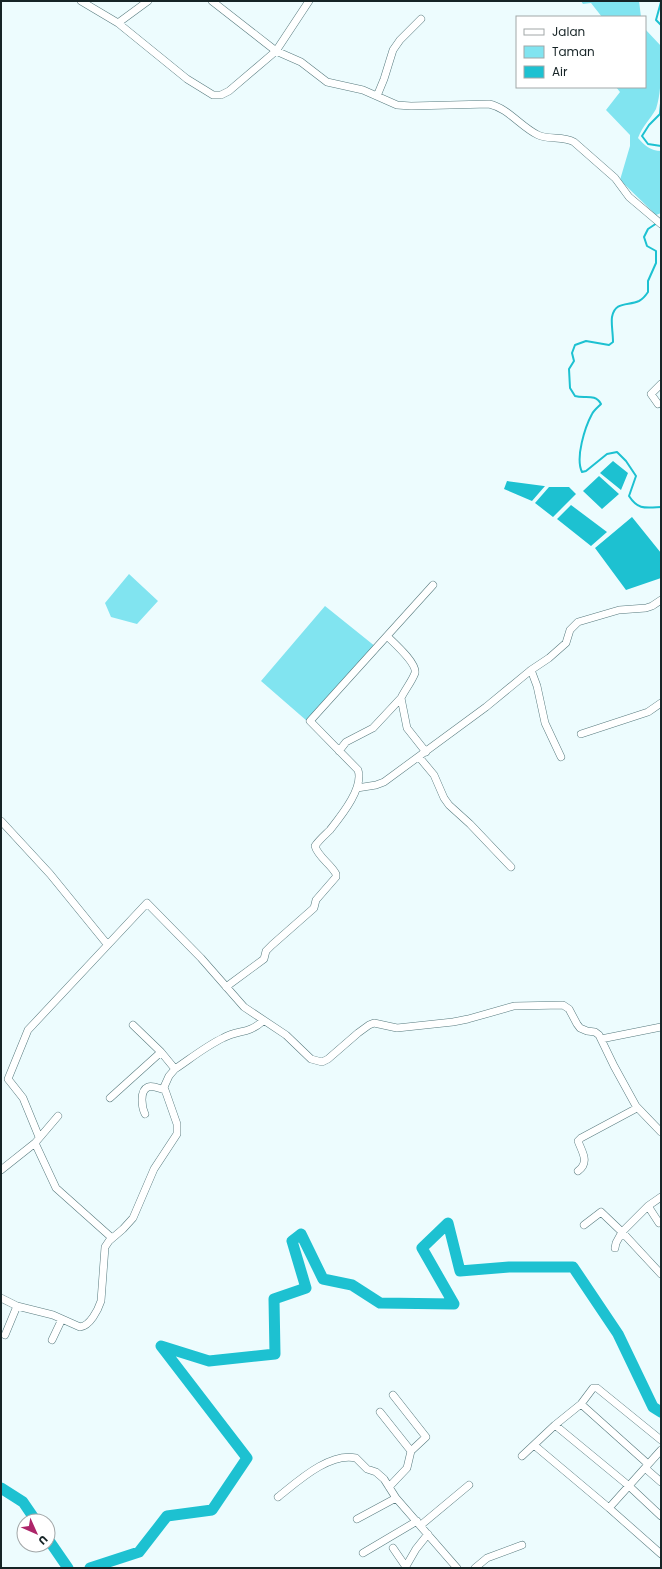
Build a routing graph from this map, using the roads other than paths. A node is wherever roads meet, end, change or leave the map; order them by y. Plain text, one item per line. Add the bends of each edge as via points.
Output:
1 (81, 1) edge
2 (148, 1) edge
3 (212, 1) edge
4 (309, 1) edge
5 (421, 19) dead end
6 (118, 23) junction
7 (276, 51) junction
8 (377, 96) junction
9 (661, 224) edge
10 (661, 384) edge
11 (658, 404) dead end
12 (433, 585) dead end
13 (661, 600) edge
14 (387, 636) junction
15 (531, 670) junction
16 (401, 698) junction
17 (661, 703) edge
18 (581, 734) dead end
19 (339, 751) junction
20 (426, 752) junction
21 (419, 757) junction
22 (561, 757) dead end
23 (357, 788) junction
24 (1, 821) edge
25 (511, 867) dead end
26 (107, 944) junction
27 (226, 987) junction
28 (263, 1021) junction
29 (133, 1025) dead end
30 (661, 1027) edge
31 (601, 1039) junction
32 (161, 1052) junction
33 (175, 1069) junction
34 (165, 1090) junction
35 (110, 1098) dead end
36 (637, 1108) junction
37 (145, 1114) dead end
38 (58, 1116) dead end
39 (661, 1132) edge
40 (39, 1137) junction
41 (35, 1143) junction
42 (1, 1170) edge
43 (578, 1171) dead end
44 (661, 1197) edge
45 (648, 1206) junction
46 (659, 1223) dead end
47 (584, 1225) dead end
48 (622, 1232) junction
49 (112, 1238) junction
50 (615, 1248) dead end
51 (661, 1274) edge
52 (1, 1298) edge
53 (17, 1306) junction
54 (62, 1319) junction
55 (6, 1335) dead end
56 (52, 1340) dead end
57 (393, 1395) dead end
58 (581, 1404) junction
59 (380, 1412) dead end
60 (555, 1425) junction
61 (661, 1440) edge
62 (534, 1445) junction
63 (661, 1450) edge
64 (412, 1451) junction
65 (522, 1456) dead end
66 (646, 1466) junction
67 (661, 1482) edge
68 (469, 1485) dead end
69 (629, 1486) junction
70 (389, 1487) junction
71 (278, 1497) dead end
72 (396, 1498) junction
73 (609, 1508) junction
74 (661, 1516) edge
75 (358, 1519) dead end
76 (419, 1523) junction
77 (428, 1534) junction
78 (522, 1545) dead end
79 (393, 1548) dead end
80 (364, 1553) dead end
81 (661, 1554) edge
82 (405, 1567) edge
83 (457, 1568) edge
84 (475, 1568) edge

1 - 6 street
2 - 6 street
3 - 7 street
4 - 7 street
5 - 8 street via 393,50
6 - 7 street via 187,79 213,95 229,91
7 - 8 street via 301,62 327,82 363,90
8 - 9 street via 404,106 498,106 538,135 574,142 615,178 629,197
10 - 11 street via 651,394
12 - 14 street
13 - 15 street via 646,608 619,610 578,622 570,630 563,646
14 - 16 street via 415,667 415,672
14 - 19 street via 310,721
15 - 20 street via 486,708
15 - 22 street via 546,722
16 - 19 street via 373,728 346,742
16 - 20 street via 407,728
17 - 18 street via 648,712
19 - 23 street via 358,770 360,777
20 - 21 street
21 - 23 street via 380,784
21 - 25 street via 434,775 449,805
23 - 27 street via 330,830 315,846 316,851 334,870 336,877 316,900 314,908 272,945 264,958
24 - 26 street via 50,874
26 - 27 street via 147,903
26 - 40 street via 28,1030 8,1079 23,1098
27 - 28 street via 244,1007
28 - 31 street via 286,1035 311,1059 322,1062 374,1023 397,1028 453,1022 514,1006 563,1005 569,1009 580,1028 595,1032
28 - 33 street via 247,1032 224,1037
29 - 32 street
30 - 31 street
31 - 36 street
32 - 33 street
32 - 35 street
33 - 34 street via 166,1082
34 - 37 street via 153,1086 146,1089 143,1093 142,1108
34 - 49 street via 177,1124 177,1134 152,1174 133,1218
36 - 39 street
36 - 43 street via 578,1141 585,1160
38 - 40 street
40 - 41 street
41 - 42 street
41 - 49 street via 56,1188
44 - 45 street
45 - 46 street
45 - 48 street
47 - 48 street via 601,1212
48 - 50 street
48 - 51 street
49 - 54 street via 105,1247 99,1306 84,1327
52 - 53 street
53 - 54 street
53 - 55 street
54 - 56 street
57 - 64 street via 426,1437
58 - 60 street
58 - 61 street via 593,1388 597,1388
58 - 66 street
59 - 64 street
60 - 62 street
60 - 69 street
62 - 65 street
62 - 73 street
63 - 66 street
64 - 70 street via 407,1468
66 - 67 street
66 - 69 street
68 - 76 street
69 - 73 street
69 - 74 street
70 - 71 street via 381,1475 367,1469 354,1457 337,1459 312,1470
70 - 72 street
72 - 75 street
72 - 76 street
73 - 81 street
76 - 77 street
76 - 80 street
77 - 82 street
77 - 83 street
78 - 84 street via 487,1558
79 - 82 street

